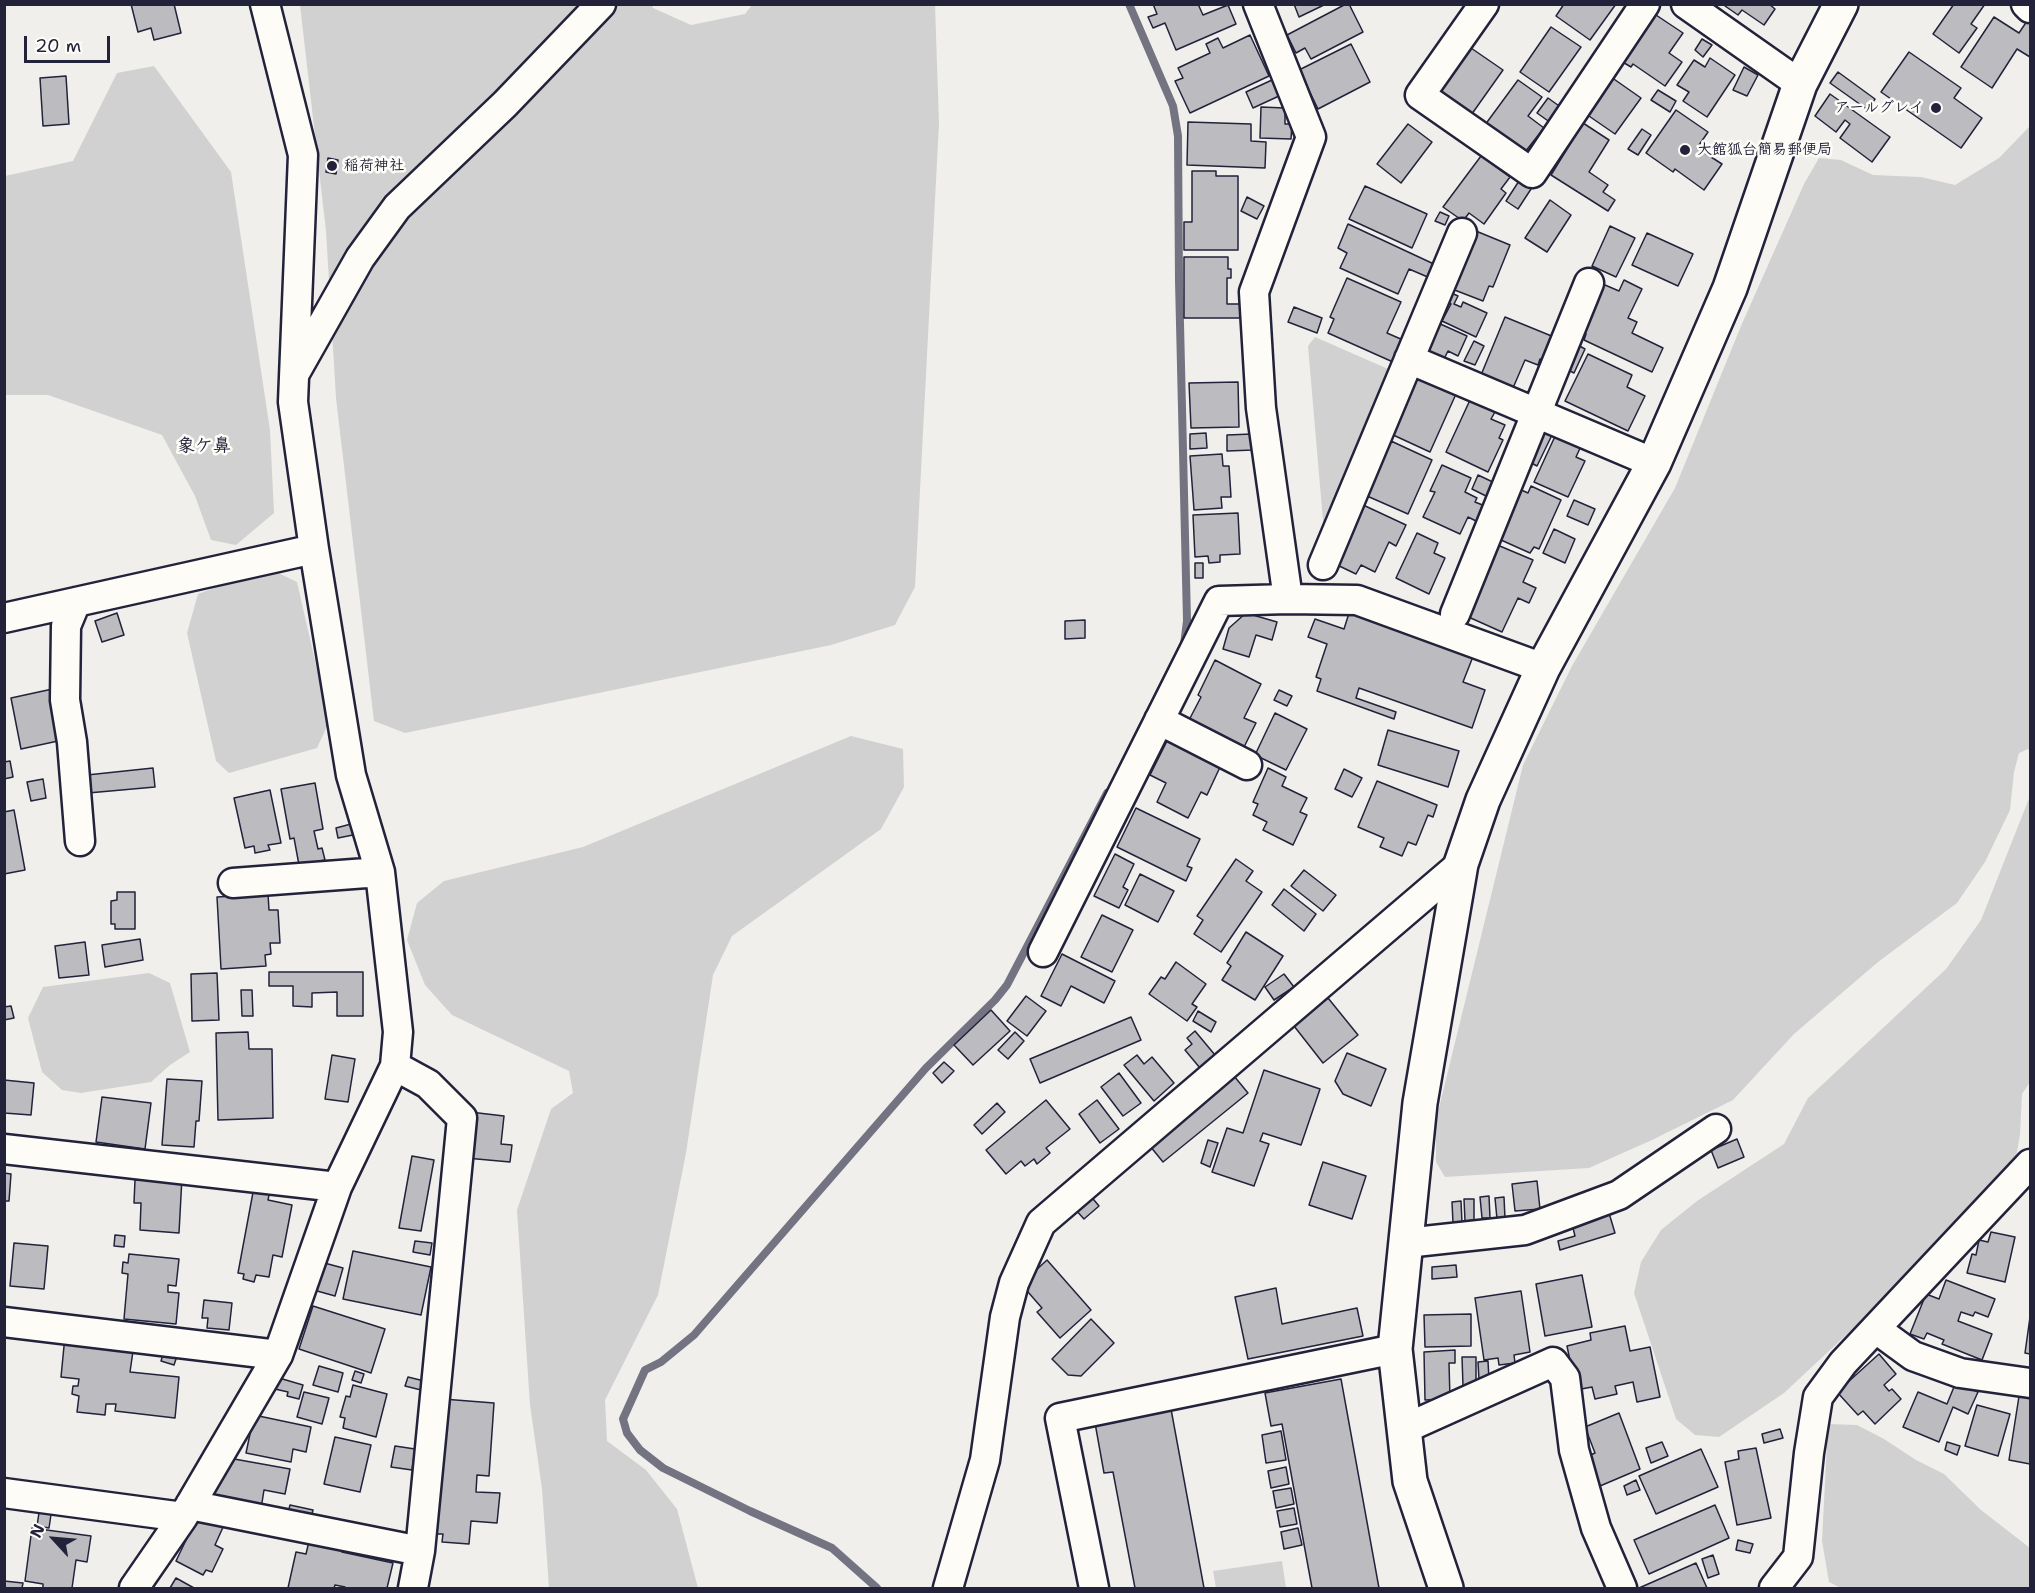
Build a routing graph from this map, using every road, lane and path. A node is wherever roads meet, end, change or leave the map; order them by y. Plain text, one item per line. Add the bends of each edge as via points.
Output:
1 (264, 4) edge
2 (602, 4) edge
3 (1258, 4) edge
4 (1484, 4) edge
5 (1645, 4) edge
6 (1686, 4) edge
7 (1841, 4) edge
8 (2026, 4) edge
9 (2031, 8) edge
10 (1800, 84) junction
11 (1462, 233) dead end
12 (1588, 283) dead end
13 (1409, 359) junction
14 (293, 378) junction
15 (1536, 413) junction
16 (1654, 462) junction
17 (314, 549) junction
18 (1323, 565) dead end
19 (1288, 599) junction
20 (76, 602) junction
21 (1455, 614) dead end
22 (4, 618) edge
23 (1543, 668) junction
24 (1159, 720) junction
25 (1247, 765) dead end
26 (80, 841) dead end
27 (1461, 864) junction
28 (380, 872) junction
29 (233, 883) dead end
30 (1043, 952) dead end
31 (395, 1066) junction
32 (1716, 1129) dead end
33 (4, 1149) edge
34 (2031, 1164) edge
35 (337, 1187) junction
36 (1406, 1243) junction
37 (4, 1323) edge
38 (1876, 1329) junction
39 (1395, 1349) junction
40 (278, 1355) junction
41 (2031, 1383) edge
42 (1404, 1429) junction
43 (4, 1493) edge
44 (187, 1511) junction
45 (420, 1551) junction
46 (134, 1588) edge
47 (413, 1588) edge
48 (948, 1588) edge
49 (1094, 1588) edge
50 (1446, 1588) edge
51 (1622, 1588) edge
52 (1774, 1588) edge

1 - 14 street via 303,155
2 - 14 street via 397,207 360,258
3 - 19 street via 1311,137 1254,292 1261,408
4 - 5 street via 1420,95 1532,173
6 - 10 street
7 - 10 street
8 - 9 street
10 - 16 street via 1730,288
11 - 13 street
12 - 15 street
13 - 15 street
13 - 18 street
14 - 17 street
15 - 16 street
15 - 21 street
16 - 23 street
17 - 20 street
17 - 28 street via 351,775
19 - 23 street via 1357,600
19 - 24 street via 1219,601
20 - 22 street
20 - 26 street via 66,626 64,700 72,742
23 - 27 street via 1483,800
24 - 25 street
24 - 30 street
27 - 36 street via 1420,1103
27 - 48 street via 1041,1223 1014,1283 1005,1317 985,1460
28 - 29 street
28 - 31 street via 398,1032
31 - 35 street
31 - 45 street via 428,1084 462,1118
32 - 36 street via 1619,1195 1525,1230
33 - 35 street
34 - 38 street
35 - 40 street
36 - 39 street
37 - 40 street
38 - 41 street via 1913,1356 1960,1373
38 - 52 street via 1843,1363 1818,1397 1798,1557
39 - 42 street
39 - 49 street via 1060,1419
40 - 44 street
42 - 50 street via 1410,1481
42 - 51 street via 1553,1362 1565,1377 1574,1450 1596,1528
43 - 44 street
44 - 45 street
44 - 46 street
45 - 47 street

